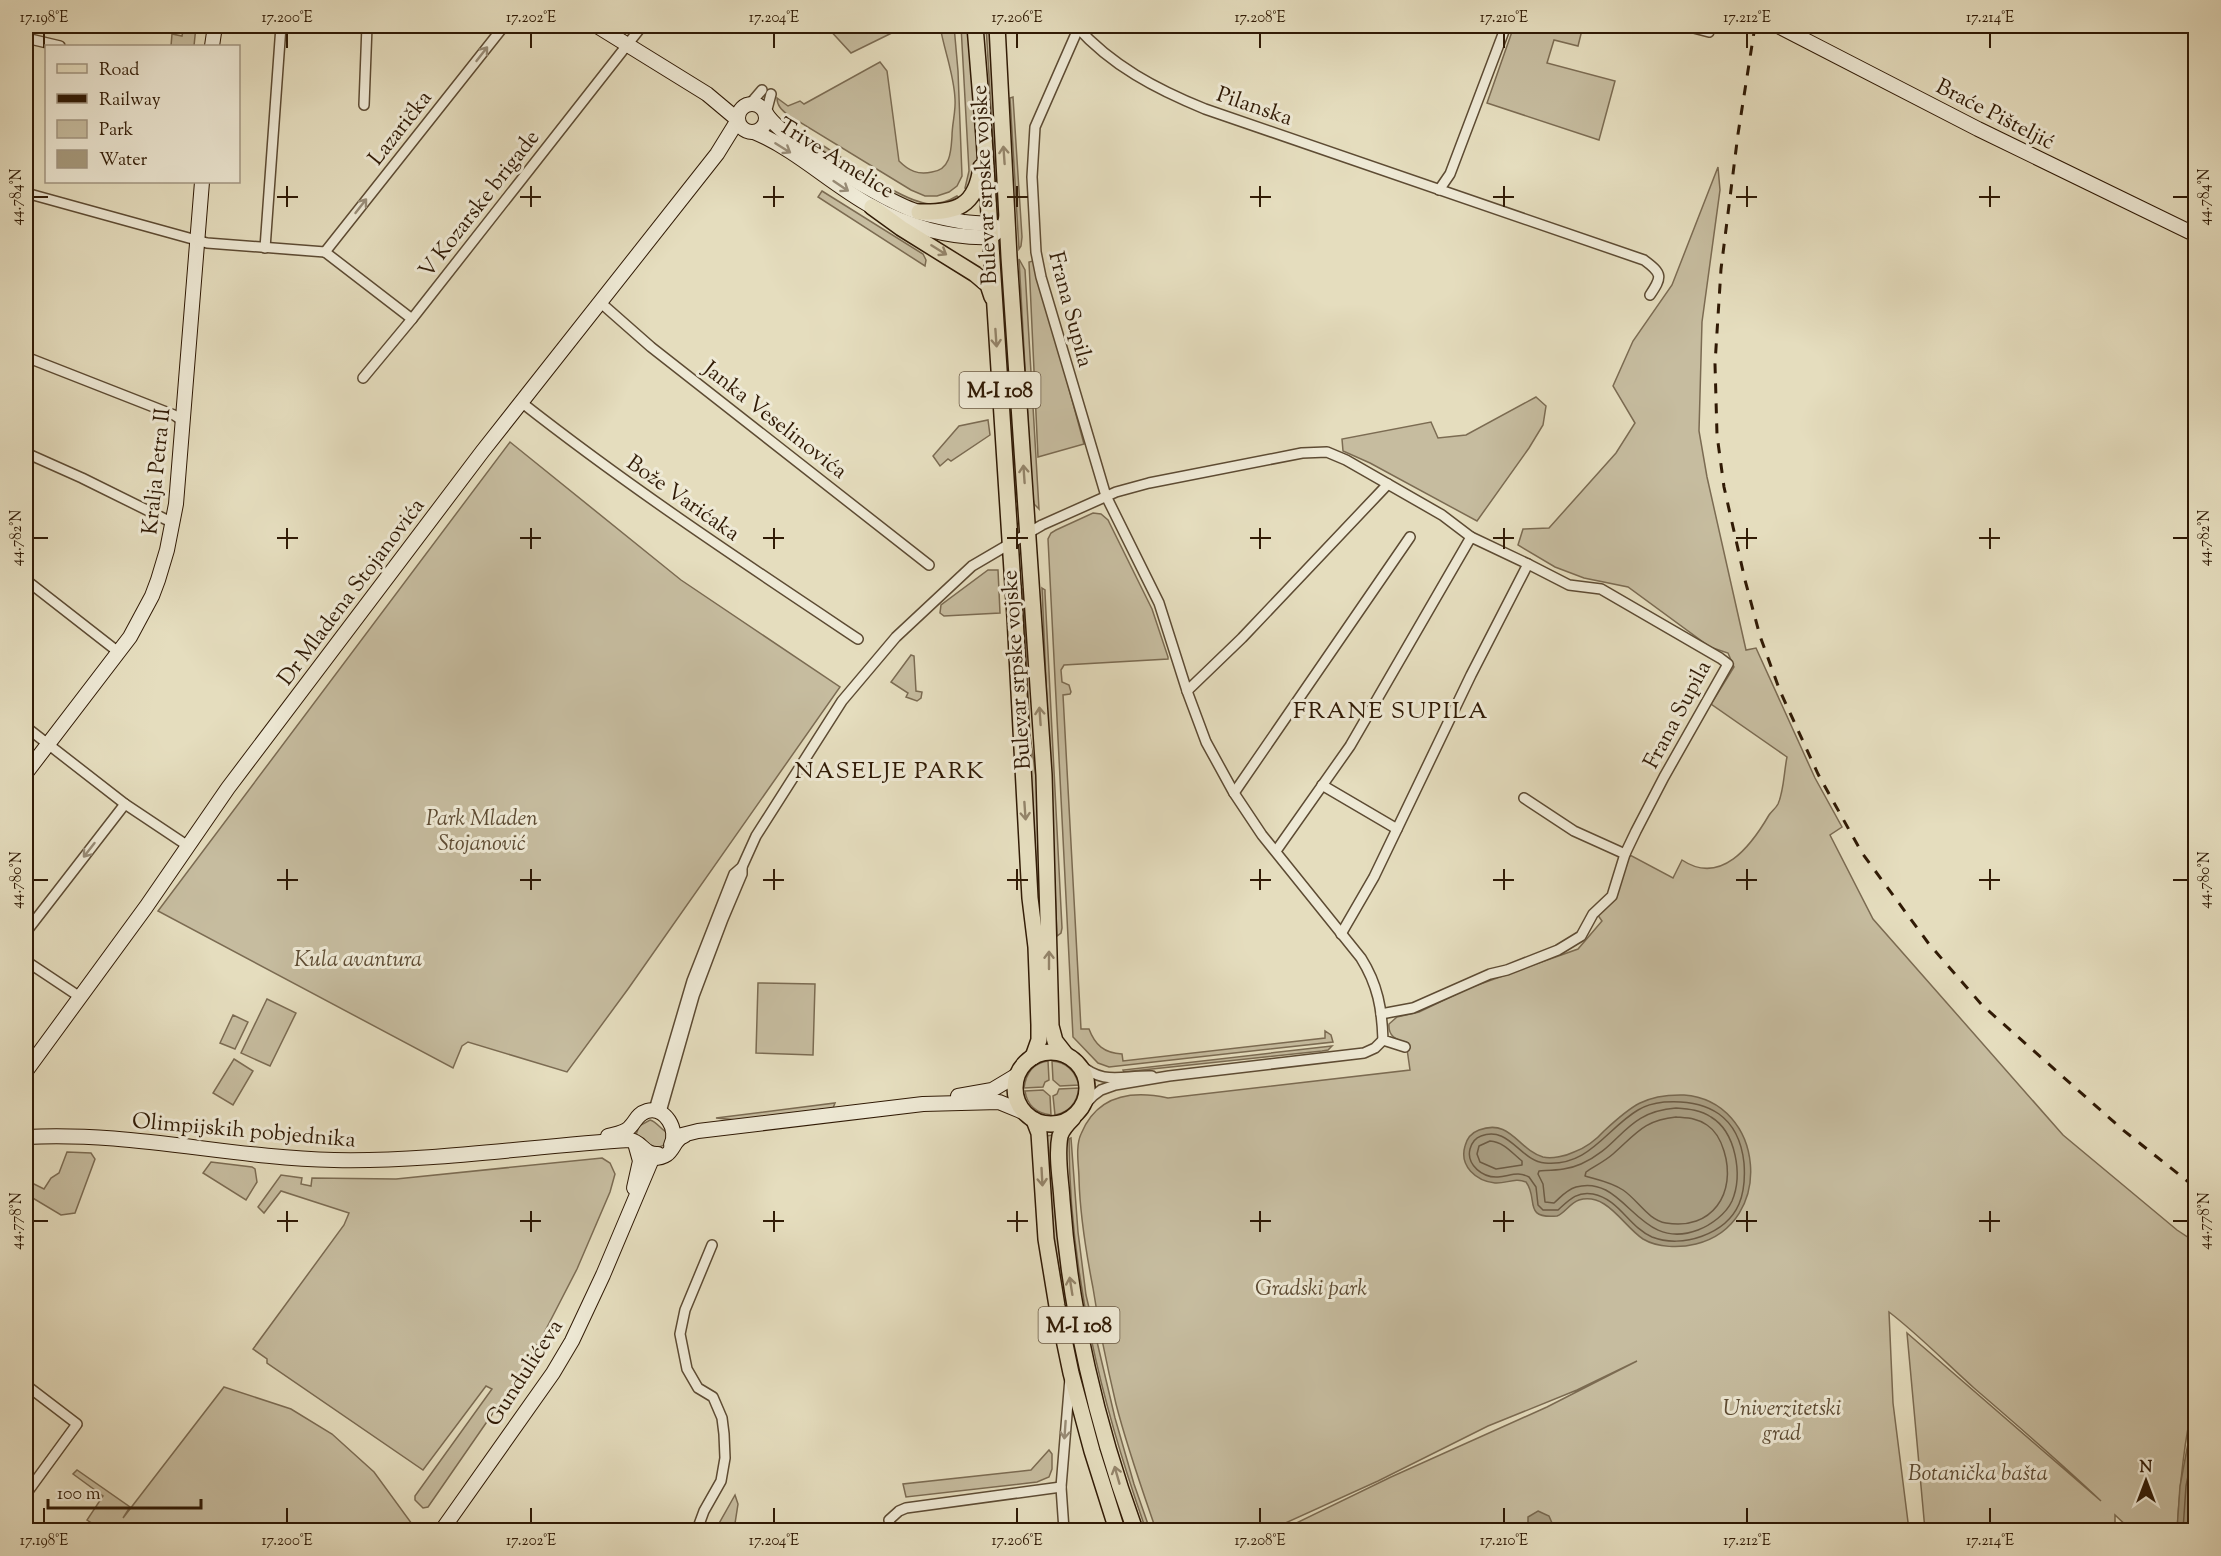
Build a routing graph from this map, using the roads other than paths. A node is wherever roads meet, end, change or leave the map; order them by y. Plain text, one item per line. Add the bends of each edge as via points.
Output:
1 (214, 26) edge
2 (280, 26) edge
3 (367, 26) edge
4 (504, 26) edge
5 (597, 26) edge
6 (642, 26) edge
7 (975, 26) edge
8 (997, 26) edge
9 (1506, 26) edge
10 (1686, 26) edge
11 (1778, 26) edge
12 (1077, 27) edge
13 (1709, 32) dead end
14 (26, 38) edge
15 (629, 44) junction
16 (56, 45) edge
17 (212, 45) edge
18 (707, 94) junction
19 (750, 104) junction
20 (364, 105) dead end
21 (766, 113) junction
22 (746, 128) junction
23 (984, 137) junction
24 (202, 183) edge
25 (1439, 190) junction
26 (26, 193) edge
27 (872, 207) junction
28 (919, 212) junction
29 (1008, 213) junction
30 (994, 231) junction
31 (2196, 235) edge
32 (197, 240) junction
33 (1008, 247) junction
34 (265, 248) junction
35 (324, 252) junction
36 (1650, 295) dead end
37 (601, 303) junction
38 (994, 304) junction
39 (412, 319) junction
40 (26, 357) edge
41 (363, 378) dead end
42 (521, 402) junction
43 (183, 421) junction
44 (26, 453) edge
45 (1388, 484) junction
46 (1106, 496) junction
47 (173, 523) junction
48 (1029, 533) junction
49 (1410, 537) dead end
50 (1471, 537) junction
51 (1010, 543) junction
52 (1528, 564) junction
53 (929, 565) dead end
54 (26, 580) edge
55 (858, 639) dead end
56 (117, 651) junction
57 (1187, 691) junction
58 (26, 727) edge
59 (48, 744) junction
60 (26, 773) edge
61 (1322, 785) junction
62 (1234, 793) junction
63 (1524, 798) dead end
64 (125, 804) junction
65 (1397, 829) junction
66 (188, 846) junction
67 (1276, 851) junction
68 (1626, 855) junction
69 (26, 932) edge
70 (1341, 934) junction
71 (26, 961) edge
72 (80, 997) junction
73 (1381, 1014) junction
74 (1383, 1040) junction
75 (1405, 1047) dead end
76 (1033, 1057) junction
77 (1072, 1059) junction
78 (26, 1071) edge
79 (1017, 1075) junction
80 (1169, 1076) junction
81 (923, 1104) junction
82 (1076, 1114) junction
83 (1028, 1116) junction
84 (26, 1130) edge
85 (650, 1131) junction
86 (49, 1135) junction
87 (26, 1137) edge
88 (656, 1157) junction
89 (622, 1227) junction
90 (712, 1245) dead end
91 (1071, 1373) junction
92 (26, 1385) edge
93 (1061, 1487) junction
94 (26, 1494) edge
95 (442, 1530) edge
96 (697, 1530) edge
97 (891, 1530) edge
98 (1064, 1530) edge
99 (1117, 1530) edge
100 (1135, 1530) edge

1 - 17 street
2 - 34 street
3 - 20 street
35 -> 4 street, Lazarička
5 - 15 street, Trive Amelice
6 - 15 street, V Kozarske brigade
7 - 23 main road, Bulevar srpske vojske / M-I 108
29 -> 8 main road, Bulevar srpske vojske / M-I 108
9 - 25 street via 1450,174
10 - 13 street
11 - 31 street, Braće Pišteljić
12 - 25 street, Pilanska via 1115,62 1156,88
12 - 46 street, Frana Supila via 1035,127 1032,177 1036,252
14 - 16 street
15 - 18 street, Trive Amelice
15 - 39 street, V Kozarske brigade
18 - 19 street, Trive Amelice via 729,103
18 - 22 street, Trive Amelice
19 - 21 street
19 - 21 street via 767,92
19 - 22 street via 741,110
21 - 22 street via 761,130
21 - 28 street, Trive Amelice via 777,128 851,177
22 -> 27 street, Trive Amelice
22 - 37 street, Dr Mladena Stojanovića via 723,147
23 - 28 main road via 980,178 970,200 943,213
23 - 30 main road, Bulevar srpske vojske / M-I 108
24 - 32 street, Kralja Petra II
25 - 36 street, Pilanska via 1644,260 1659,276
26 - 32 street
27 - 30 street, Trive Amelice via 944,233 964,236
27 -> 38 main road via 984,281
28 - 30 street, Trive Amelice
29 - 30 street via 1004,226
29 - 33 main road, Bulevar srpske vojske / M-I 108
30 - 33 street
30 - 38 main road, Bulevar srpske vojske / M-I 108
32 - 34 street
32 - 43 street, Kralja Petra II
48 -> 33 main road, Bulevar srpske vojske / M-I 108
34 - 35 street
35 - 39 street
37 - 42 street, Dr Mladena Stojanovića
37 - 53 street, Janka Veselinovića
38 -> 51 main road, Bulevar srpske vojske / M-I 108
39 - 41 street, V Kozarske brigade
40 - 43 street
42 - 55 street, Bože Varićaka via 716,544
42 - 66 street, Dr Mladena Stojanovića
43 - 47 street, Kralja Petra II
44 - 47 street
45 - 46 street, Frana Supila via 1327,452 1302,453 1149,483
45 - 50 street, Frana Supila via 1442,514
45 - 57 street
46 - 48 street, Frana Supila
46 - 57 street, Frana Supila via 1159,603
47 - 56 street, Kralja Petra II via 152,596 130,637
48 - 51 street, Frana Supila
77 -> 48 main road, Bulevar srpske vojske / M-I 108 via 1054,1041 1051,1026 1045,806
49 - 62 street
50 - 52 street, Frana Supila
50 - 61 street via 1350,746
51 -> 76 main road, Bulevar srpske vojske / M-I 108 via 1036,947 1039,1040
51 - 85 street, Frana Supila via 956,579 880,655 842,701 756,836 694,996
52 - 65 street
52 - 68 street, Frana Supila via 1569,585 1601,589 1728,664 1664,777
54 - 56 street
56 - 59 street, Kralja Petra II
57 - 62 street, Frana Supila via 1206,742
58 - 59 street
59 - 60 street, Kralja Petra II
59 - 64 street
61 - 65 street
61 - 67 street
62 - 67 street, Frana Supila
63 - 68 street via 1574,831
64 - 66 street
64 -> 69 street
65 - 70 street
66 - 72 street, Dr Mladena Stojanovića
67 - 70 street, Frana Supila
68 - 73 street, Frana Supila via 1612,896 1593,914 1581,936 1570,944 1413,1008
70 - 73 street, Frana Supila via 1372,975
71 - 72 street
72 - 78 street, Dr Mladena Stojanovića
73 - 74 street
74 - 75 street
74 - 80 street via 1364,1053
76 - 77 main road via 1049,1052
76 - 79 main road
77 - 80 street via 1101,1077
77 - 82 main road, Bulevar srpske vojske / M-I 108 via 1083,1070 1088,1086 1084,1103
79 - 81 street, Olimpijskih pobjednika via 992,1090
79 - 83 main road, M-I 108 via 1015,1091
80 - 82 street via 1107,1087
81 - 83 street, Olimpijskih pobjednika via 999,1102
81 - 85 street, Olimpijskih pobjednika via 736,1126
82 - 83 main road via 1054,1125
100 -> 82 main road, Bulevar srpske vojske / M-I 108 via 1098,1407 1073,1295 1059,1144 1064,1127
83 -> 91 main road, M-I 108 via 1040,1140 1046,1239
84 - 86 street
85 - 86 street, Olimpijskih pobjednika via 568,1145 417,1158 335,1160
85 - 88 street via 645,1156
85 - 88 street, Gundulićeva via 670,1152
85 - 89 street, Gundulićeva via 637,1163
86 - 87 street, Olimpijskih pobjednika
88 - 89 street, Gundulićeva
89 - 95 street, Gundulićeva via 589,1307 553,1373
90 - 96 street via 685,1310 680,1334 687,1369 698,1388 713,1397 724,1434 721,1481
91 -> 93 street
91 - 99 main road, M-I 108
92 - 94 street via 77,1424
93 - 97 street via 906,1508 889,1520
93 - 98 street

